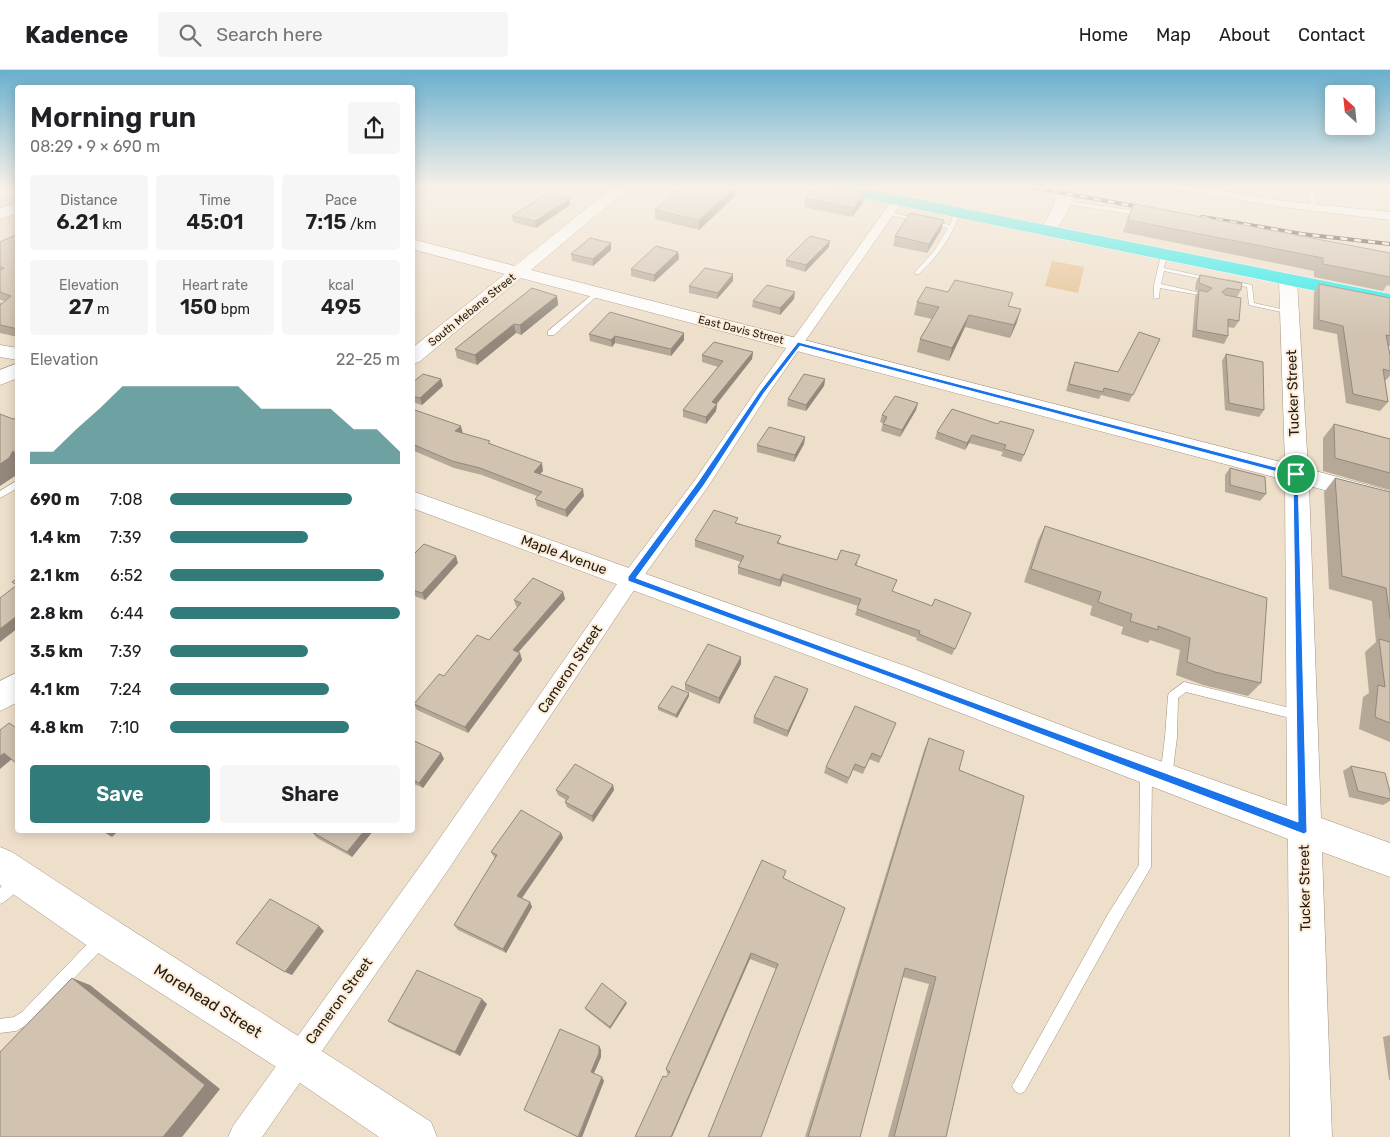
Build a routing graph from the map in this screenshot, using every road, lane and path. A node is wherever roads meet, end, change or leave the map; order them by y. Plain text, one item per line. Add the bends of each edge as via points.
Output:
1 (563, 236) edge
2 (874, 236) edge
3 (947, 236) edge
4 (1069, 236) edge
5 (415, 245) edge
6 (1162, 262) junction
7 (519, 272) junction
8 (918, 273) dead end
9 (1288, 280) junction
10 (1183, 282) junction
11 (1157, 285) junction
12 (1201, 288) junction
13 (596, 294) junction
14 (1156, 298) dead end
15 (1390, 300) edge
16 (1291, 312) junction
17 (551, 333) dead end
18 (798, 344) junction
19 (0, 351) edge
20 (15, 354) edge
21 (415, 356) edge
22 (15, 371) edge
23 (0, 379) edge
24 (1296, 474) junction
25 (15, 485) edge
26 (0, 495) edge
27 (1390, 499) edge
28 (415, 500) edge
29 (631, 579) junction
30 (15, 686) edge
31 (0, 698) edge
32 (1301, 716) junction
33 (1156, 774) junction
34 (1304, 829) junction
35 (1390, 860) edge
36 (7, 880) edge
37 (105, 936) junction
38 (0, 1026) edge
39 (298, 1058) junction
40 (1020, 1086) dead end
41 (244, 1137) edge
42 (416, 1137) edge
43 (1311, 1137) edge

1 - 7 street, South Mebane Street
2 - 18 street, Cameron Street
3 - 8 lane via 939,253
4 - 6 highway
5 - 7 street, East Davis Street
6 - 9 highway
6 - 10 lane
6 - 11 lane
7 - 13 street, East Davis Street
7 - 21 street, South Mebane Street
9 - 15 highway
9 - 16 street, Tucker Street
10 - 11 lane
10 - 12 lane
10 - 12 lane
11 - 14 lane
12 - 16 lane via 1250,286 1247,303
13 - 17 lane
13 - 18 street, East Davis Street
16 - 24 street, Tucker Street
18 - 24 street, East Davis Street
18 - 29 street, Cameron Street
19 - 20 street
22 - 23 street
24 - 27 street, East Davis Street
24 - 32 street, Tucker Street
25 - 26 lane
28 - 29 street, Maple Avenue
29 - 33 street, Maple Avenue
29 - 39 street, Cameron Street via 437,864
30 - 31 street
32 - 33 lane via 1184,687 1173,696 1171,737
32 - 34 street, Tucker Street
33 - 34 street, Maple Avenue
33 - 40 lane via 1145,867
34 - 35 street, Maple Avenue
34 - 43 street, Tucker Street
36 - 37 street, Morehead Street
37 - 38 lane via 27,1017 16,1024
37 - 39 street, Morehead Street
39 - 41 street, Cameron Street
39 - 42 street, Morehead Street

